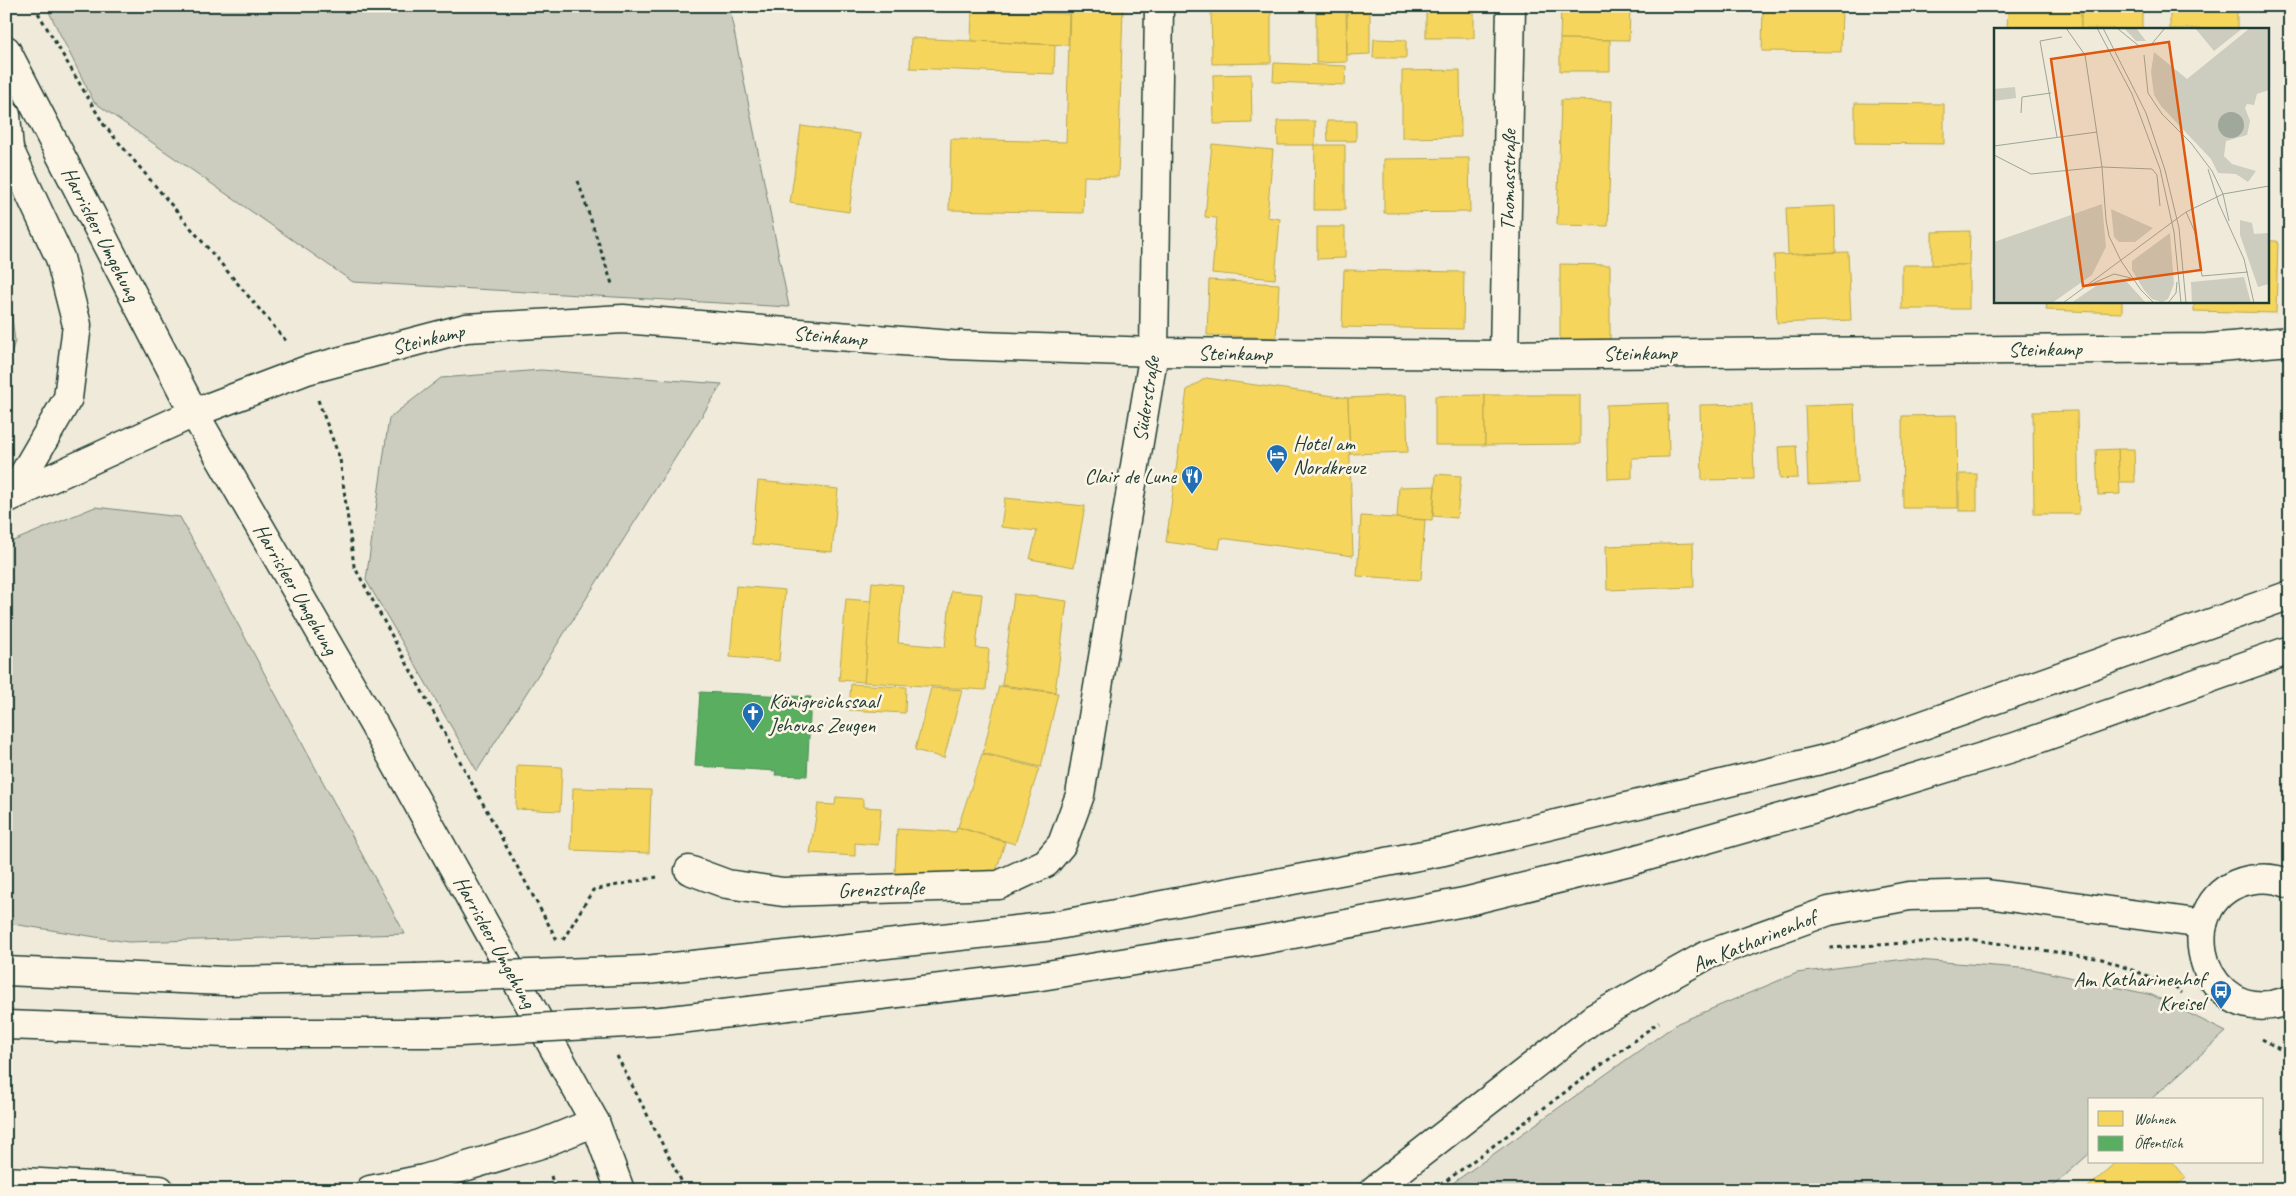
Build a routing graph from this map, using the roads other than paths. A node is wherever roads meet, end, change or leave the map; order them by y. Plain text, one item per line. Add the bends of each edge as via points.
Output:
1 (1159, 6) edge
2 (1512, 6) edge
3 (6, 50) edge
4 (6, 114) edge
5 (2290, 341) edge
6 (1154, 352) junction
7 (1504, 355) junction
8 (194, 413) junction
9 (8, 497) edge
10 (2290, 595) edge
11 (2290, 650) edge
12 (1062, 844) joint
13 (689, 870) road end
14 (2290, 884) edge
15 (2203, 924) junction
16 (6, 961) edge
17 (6, 971) edge
18 (70, 974) junction
19 (2290, 1000) edge
20 (6, 1025) edge
21 (595, 1122) junction
22 (6, 1181) edge
23 (160, 1190) edge
24 (370, 1190) edge
25 (620, 1190) edge
26 (1374, 1190) edge

1 - 6 main road, Süderstraße
2 - 7 main road, Thomasstraße
3 - 8 main road, Harrisleer Umgehung
4 - 9 main road via 9,149 60,258 77,326 68,398
5 - 7 main road, Steinkamp via 2207,348
6 - 7 main road, Steinkamp
6 - 8 main road, Steinkamp via 952,346 623,319 466,328 307,370
6 - 12 main road, Süderstraße via 1080,794
8 - 9 main road, Steinkamp
8 - 21 main road, Harrisleer Umgehung via 374,724
10 - 18 main road, bridge via 1833,757 1444,852 1053,926 646,970 224,981
11 - 20 main road, bridge via 2015,747 1630,861 1464,902 1251,942 1041,976 663,1022 441,1033 228,1033
12 - 13 main road, Grenzstraße via 1046,863 999,885 784,892 727,884
14 - 15 main road via 2262,878 2242,882 2225,891 2211,906
15 - 19 main road via 2200,945 2205,965 2216,983 2231,996 2250,1004 2270,1005
15 - 26 main road, Am Katharinenhof via 1986,894 1909,896 1829,911 1707,955 1594,1018
16 - 18 main road
17 - 18 main road
21 - 24 main road via 541,1144 424,1179
21 - 25 main road, Harrisleer Umgehung
22 - 23 main road

